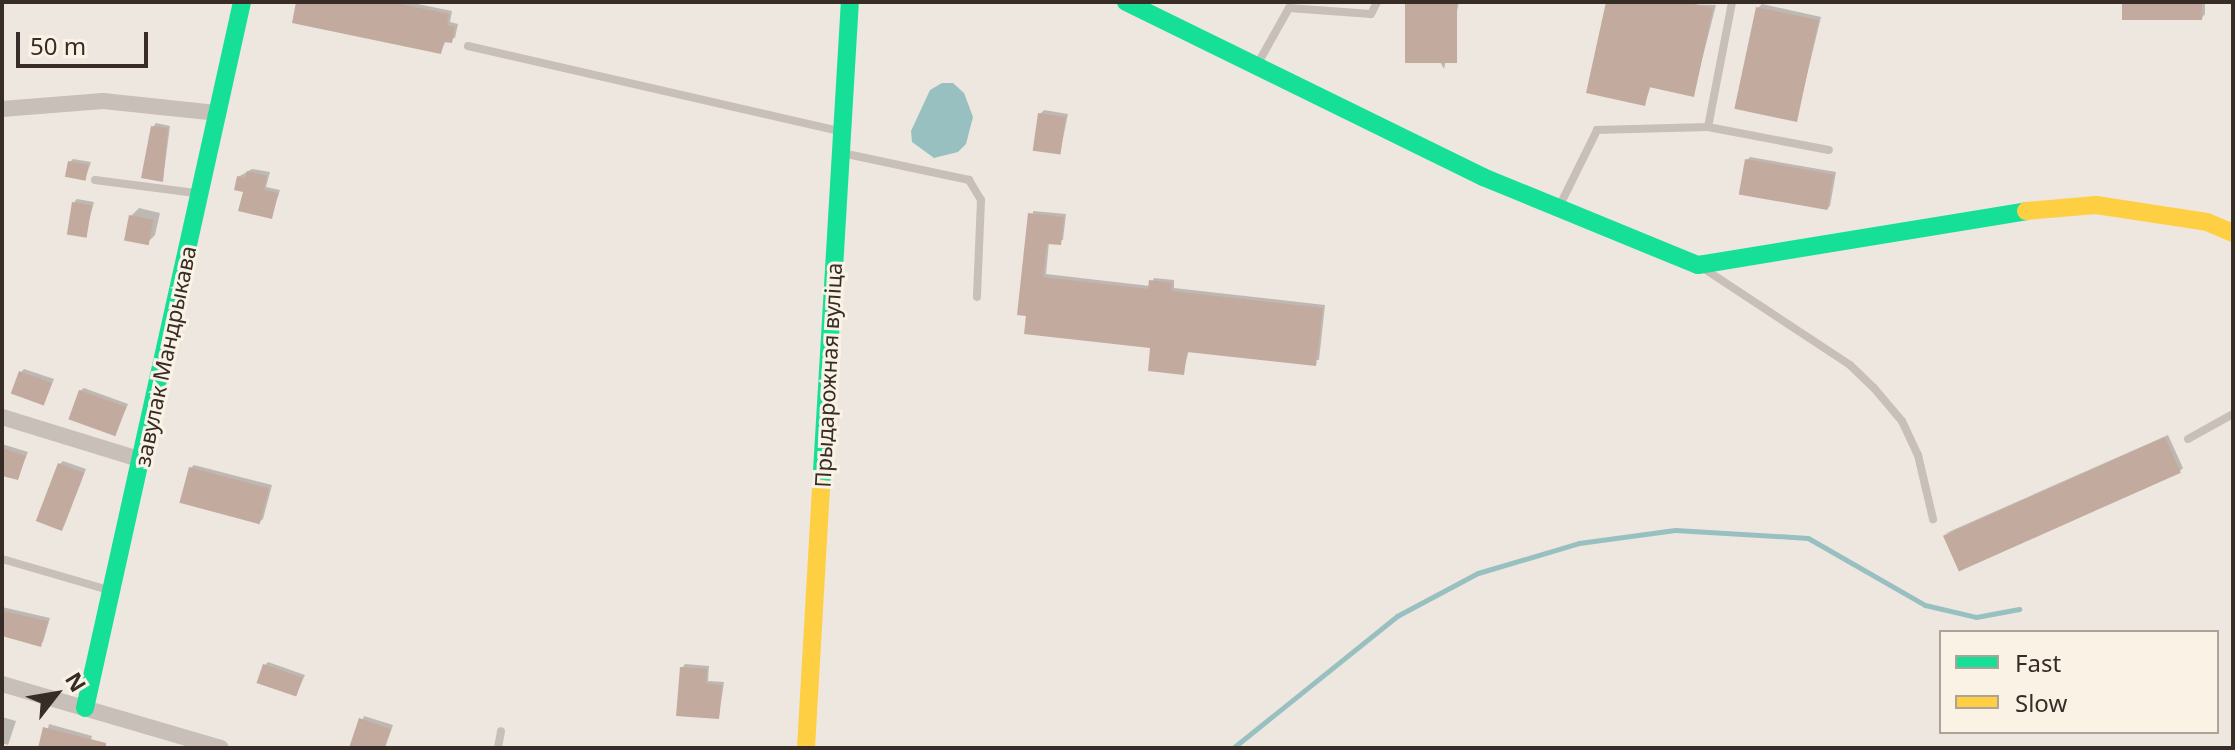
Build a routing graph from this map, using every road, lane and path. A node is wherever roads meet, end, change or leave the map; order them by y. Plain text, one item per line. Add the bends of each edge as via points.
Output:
1 (242, 2) edge
2 (850, 2) edge
3 (1126, 2) edge
4 (1377, 2) edge
5 (1732, 2) edge
6 (468, 46) dead end
7 (1256, 66) junction
8 (2, 109) edge
9 (218, 113) junction
10 (1708, 127) junction
11 (843, 132) junction
12 (1829, 150) dead end
13 (842, 152) junction
14 (95, 180) dead end
15 (200, 193) junction
16 (1558, 208) junction
17 (2233, 233) edge
18 (1698, 265) junction
19 (977, 297) dead end
20 (2233, 414) edge
21 (2, 417) edge
22 (2188, 439) dead end
23 (142, 460) junction
24 (1933, 519) dead end
25 (2, 559) edge
26 (113, 591) junction
27 (2, 684) edge
28 (85, 708) junction
29 (501, 731) dead end
30 (221, 748) edge
31 (498, 748) edge
32 (806, 748) edge

1 - 9 street, завулак Мандрыкава
2 - 11 street, Прыдарожная вуліца
3 - 7 street
4 - 7 lane via 1371,14 1289,8
5 - 10 lane
6 - 11 lane
7 - 16 street
8 - 9 street via 103,101
9 - 15 street, завулак Мандрыкава
10 - 12 lane
10 - 16 lane via 1597,130
11 - 13 street, Прыдарожная вуліца
13 - 19 lane via 969,180 981,200
13 - 32 street, Прыдарожная вуліца
14 - 15 lane
15 - 23 street, завулак Мандрыкава
16 - 18 street
17 - 18 street via 2207,222 2096,205 1999,213
18 - 24 lane via 1850,365 1874,388 1902,421 1918,455
20 - 22 lane
21 - 23 street
23 - 26 street, завулак Мандрыкава
25 - 26 lane
26 - 28 street, завулак Мандрыкава
27 - 28 street
28 - 30 street
29 - 31 lane

